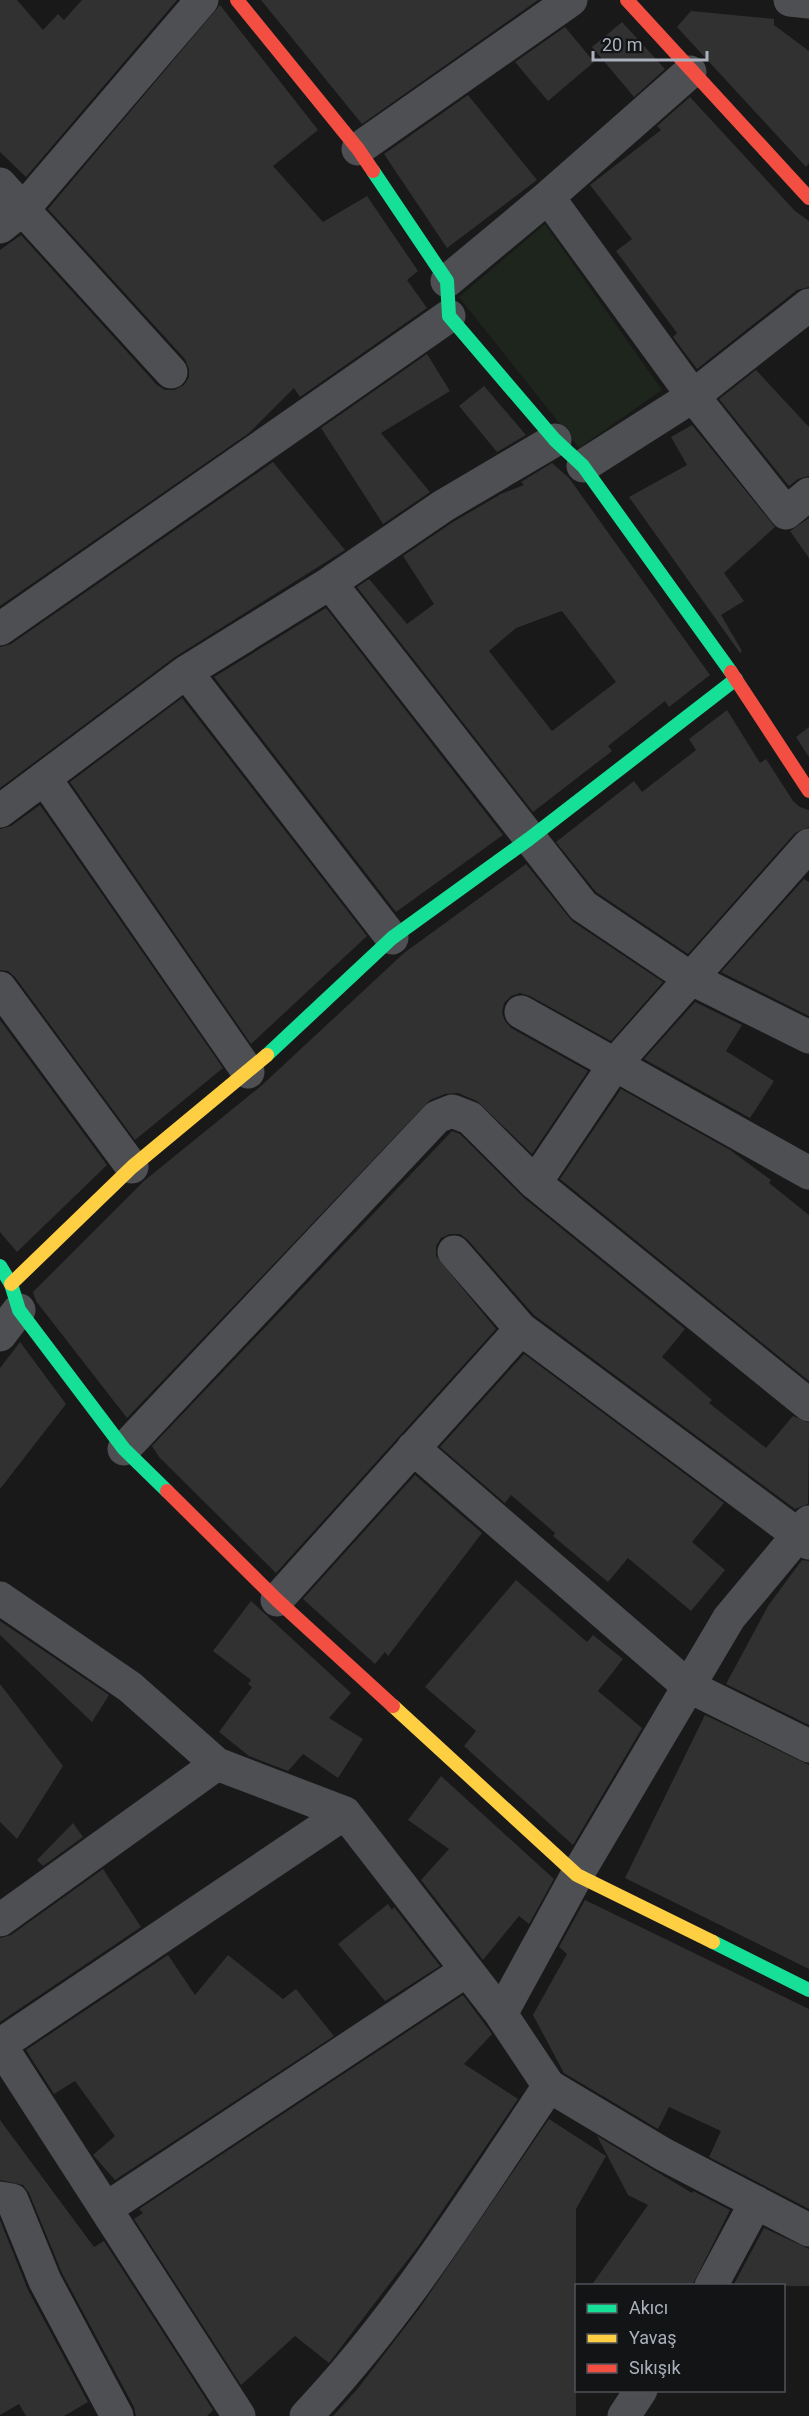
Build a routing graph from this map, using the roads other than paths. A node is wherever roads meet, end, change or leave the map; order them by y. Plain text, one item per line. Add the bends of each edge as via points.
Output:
1 (202, 0) edge
2 (237, 0) edge
3 (571, 0) edge
4 (627, 0) edge
5 (790, 0) edge
6 (809, 2) edge
7 (690, 72) junction
8 (358, 149) junction
9 (0, 184) edge
10 (548, 197) junction
11 (809, 198) edge
12 (12, 217) edge
13 (447, 281) junction
14 (809, 305) edge
15 (449, 316) junction
16 (171, 372) dead end
17 (693, 396) junction
18 (555, 440) junction
19 (583, 466) junction
20 (809, 494) edge
21 (330, 583) junction
22 (0, 629) edge
23 (186, 672) junction
24 (736, 679) junction
25 (45, 779) junction
26 (809, 791) edge
27 (0, 811) edge
28 (529, 839) junction
29 (809, 844) edge
30 (392, 938) junction
31 (690, 978) junction
32 (0, 988) edge
33 (521, 1012) dead end
34 (809, 1037) edge
35 (615, 1064) junction
36 (248, 1072) junction
37 (132, 1167) junction
38 (809, 1173) edge
39 (535, 1184) junction
40 (454, 1252) dead end
41 (0, 1266) edge
42 (10, 1309) edge
43 (521, 1329) junction
44 (809, 1405) edge
45 (413, 1448) junction
46 (124, 1449) junction
47 (805, 1534) edge
48 (0, 1598) edge
49 (277, 1599) junction
50 (688, 1686) junction
51 (809, 1746) edge
52 (217, 1764) junction
53 (345, 1813) junction
54 (577, 1875) junction
55 (0, 1920) edge
56 (467, 1970) junction
57 (809, 1990) edge
58 (501, 2014) junction
59 (549, 2086) junction
60 (0, 2198) edge
61 (756, 2202) junction
62 (107, 2208) junction
63 (809, 2230) edge
64 (712, 2284) edge
65 (640, 2392) edge
66 (117, 2416) edge
67 (239, 2416) edge
68 (306, 2416) edge
69 (624, 2416) edge

1 - 12 street
2 - 8 street
3 - 8 street
4 - 7 street
5 - 6 street
7 - 10 street
7 - 11 street
8 - 13 street
9 - 12 street
10 - 13 street
10 - 17 street
12 - 16 street
13 - 15 street
14 - 17 street
15 - 18 street
15 - 22 street
17 - 19 street
17 - 20 street via 786,513
18 - 19 street
18 - 21 street via 443,506
19 - 24 street
21 - 23 street
21 - 28 street
23 - 25 street
23 - 30 street
24 - 26 street
24 - 28 street
25 - 27 street
25 - 36 street
28 - 30 street
28 - 31 street via 583,906
29 - 31 street
30 - 36 street
31 - 34 street
31 - 35 street
32 - 37 street
33 - 35 street
35 - 38 street
35 - 39 street
36 - 37 street
37 - 42 street
39 - 44 street
39 - 46 street via 470,1118 452,1111 437,1117
40 - 43 street
41 - 42 street
42 - 46 street
43 - 45 street
43 - 47 street
45 - 49 street
45 - 50 street
46 - 49 street
47 - 50 street via 729,1618
48 - 52 street via 130,1687
49 - 54 street
50 - 51 street
50 - 54 street
52 - 53 street
52 - 55 street
53 - 56 street
53 - 62 street via 0,2044
54 - 57 street
54 - 58 street
56 - 58 street
56 - 62 street
58 - 59 street
59 - 61 street via 663,2154
59 - 68 street via 438,2251 347,2373
60 - 66 street via 12,2200 45,2281
61 - 63 street
61 - 64 street
62 - 67 street
65 - 69 street

